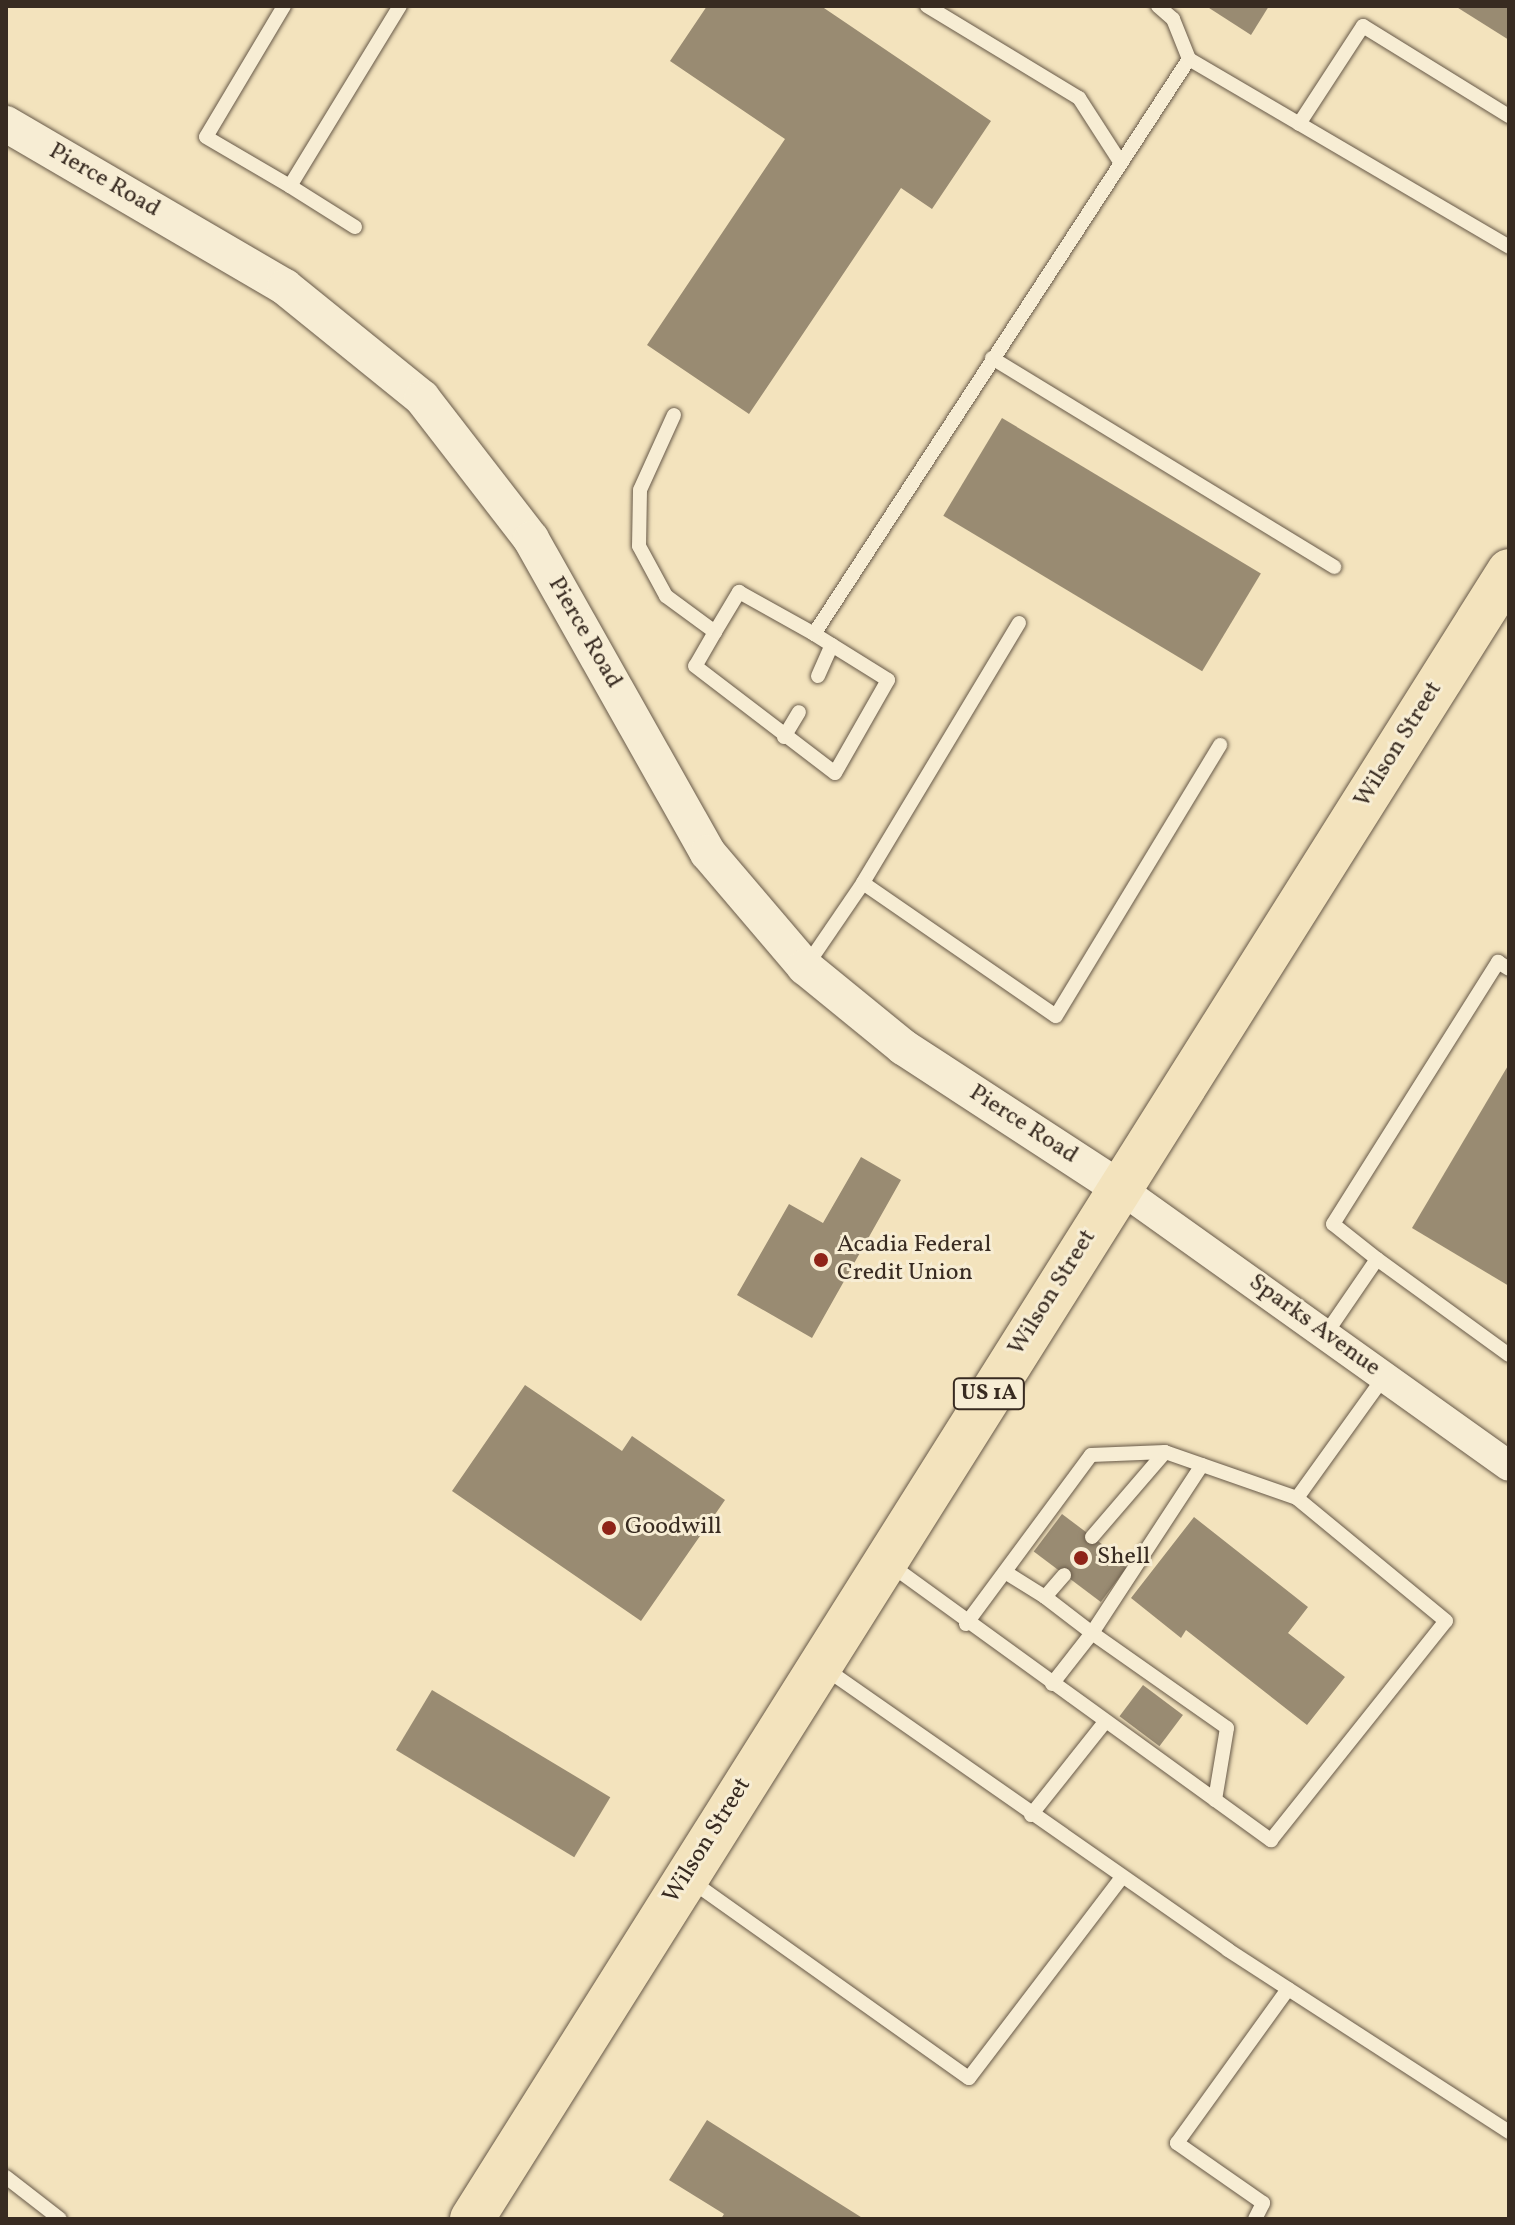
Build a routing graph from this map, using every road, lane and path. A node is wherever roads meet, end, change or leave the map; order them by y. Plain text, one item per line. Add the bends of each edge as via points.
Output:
1 (284, 6) edge
2 (400, 6) edge
3 (927, 6) edge
4 (1158, 6) edge
5 (1189, 59) junction
6 (1509, 116) edge
7 (6, 124) edge
8 (1299, 124) junction
9 (1119, 160) junction
10 (290, 186) junction
11 (355, 227) dead end
12 (1509, 247) edge
13 (992, 358) junction
14 (674, 415) dead end
15 (1334, 567) dead end
16 (1509, 571) edge
17 (1019, 623) dead end
18 (715, 632) junction
19 (814, 634) junction
20 (832, 645) junction
21 (818, 676) dead end
22 (799, 712) dead end
23 (784, 737) junction
24 (1220, 745) dead end
25 (863, 883) junction
26 (805, 967) junction
27 (1509, 969) edge
28 (1118, 1187) junction
29 (1377, 1259) junction
30 (1325, 1335) junction
31 (1509, 1355) edge
32 (1384, 1377) junction
33 (1165, 1452) junction
34 (1202, 1465) junction
35 (1509, 1466) edge
36 (1297, 1498) junction
37 (1092, 1537) dead end
38 (885, 1561) junction
39 (1005, 1572) junction
40 (1064, 1575) dead end
41 (1045, 1597) junction
42 (966, 1624) junction
43 (1092, 1633) junction
44 (819, 1664) junction
45 (1052, 1684) junction
46 (1105, 1722) junction
47 (1215, 1800) junction
48 (1031, 1815) junction
49 (686, 1877) junction
50 (1122, 1877) junction
51 (1288, 1989) junction
52 (1509, 2132) edge
53 (6, 2177) edge
54 (60, 2219) edge
55 (472, 2219) edge
56 (1255, 2219) edge

1 - 10 lane via 206,137
2 - 10 lane
3 - 9 lane via 1079,98
4 - 5 lane via 1173,19
5 - 8 lane
5 - 9 lane
6 - 8 lane via 1363,26
7 - 26 street, Pierce Road via 285,287 422,398 531,539 708,853
8 - 12 lane
9 - 13 lane
10 - 11 lane
13 - 15 lane
13 - 19 lane
14 - 18 lane via 640,490 639,546 666,596
16 - 28 main road, Wilson Street / US 1A
17 - 25 lane
18 - 19 lane via 739,592
18 - 23 lane via 695,666
19 - 20 lane
20 - 21 lane
20 - 23 lane via 888,680 835,773
22 - 23 lane
24 - 25 lane via 1056,1016
25 - 26 lane
26 - 28 street, Pierce Road via 903,1047
27 - 29 lane via 1498,962 1333,1224
28 - 30 street, Sparks Avenue
28 - 38 main road, Wilson Street / US 1A
29 - 30 lane
29 - 31 lane
30 - 32 street, Sparks Avenue
32 - 35 street, Sparks Avenue
32 - 36 lane
33 - 34 lane
33 - 37 lane
33 - 39 lane via 1091,1455
34 - 36 lane
34 - 43 lane
36 - 47 lane via 1446,1621 1271,1840
38 - 42 lane
38 - 44 main road, Wilson Street / US 1A
39 - 41 lane
39 - 42 lane
40 - 41 lane
41 - 43 lane
42 - 45 lane
43 - 45 lane
43 - 47 lane via 1227,1728
44 - 48 lane
44 - 49 main road, Wilson Street / US 1A
45 - 46 lane
46 - 47 lane
46 - 48 lane
48 - 50 lane
49 - 50 lane via 969,2078
49 - 55 main road, Wilson Street / US 1A
50 - 51 lane
51 - 52 lane
51 - 56 lane via 1177,2143 1263,2203
53 - 54 lane

